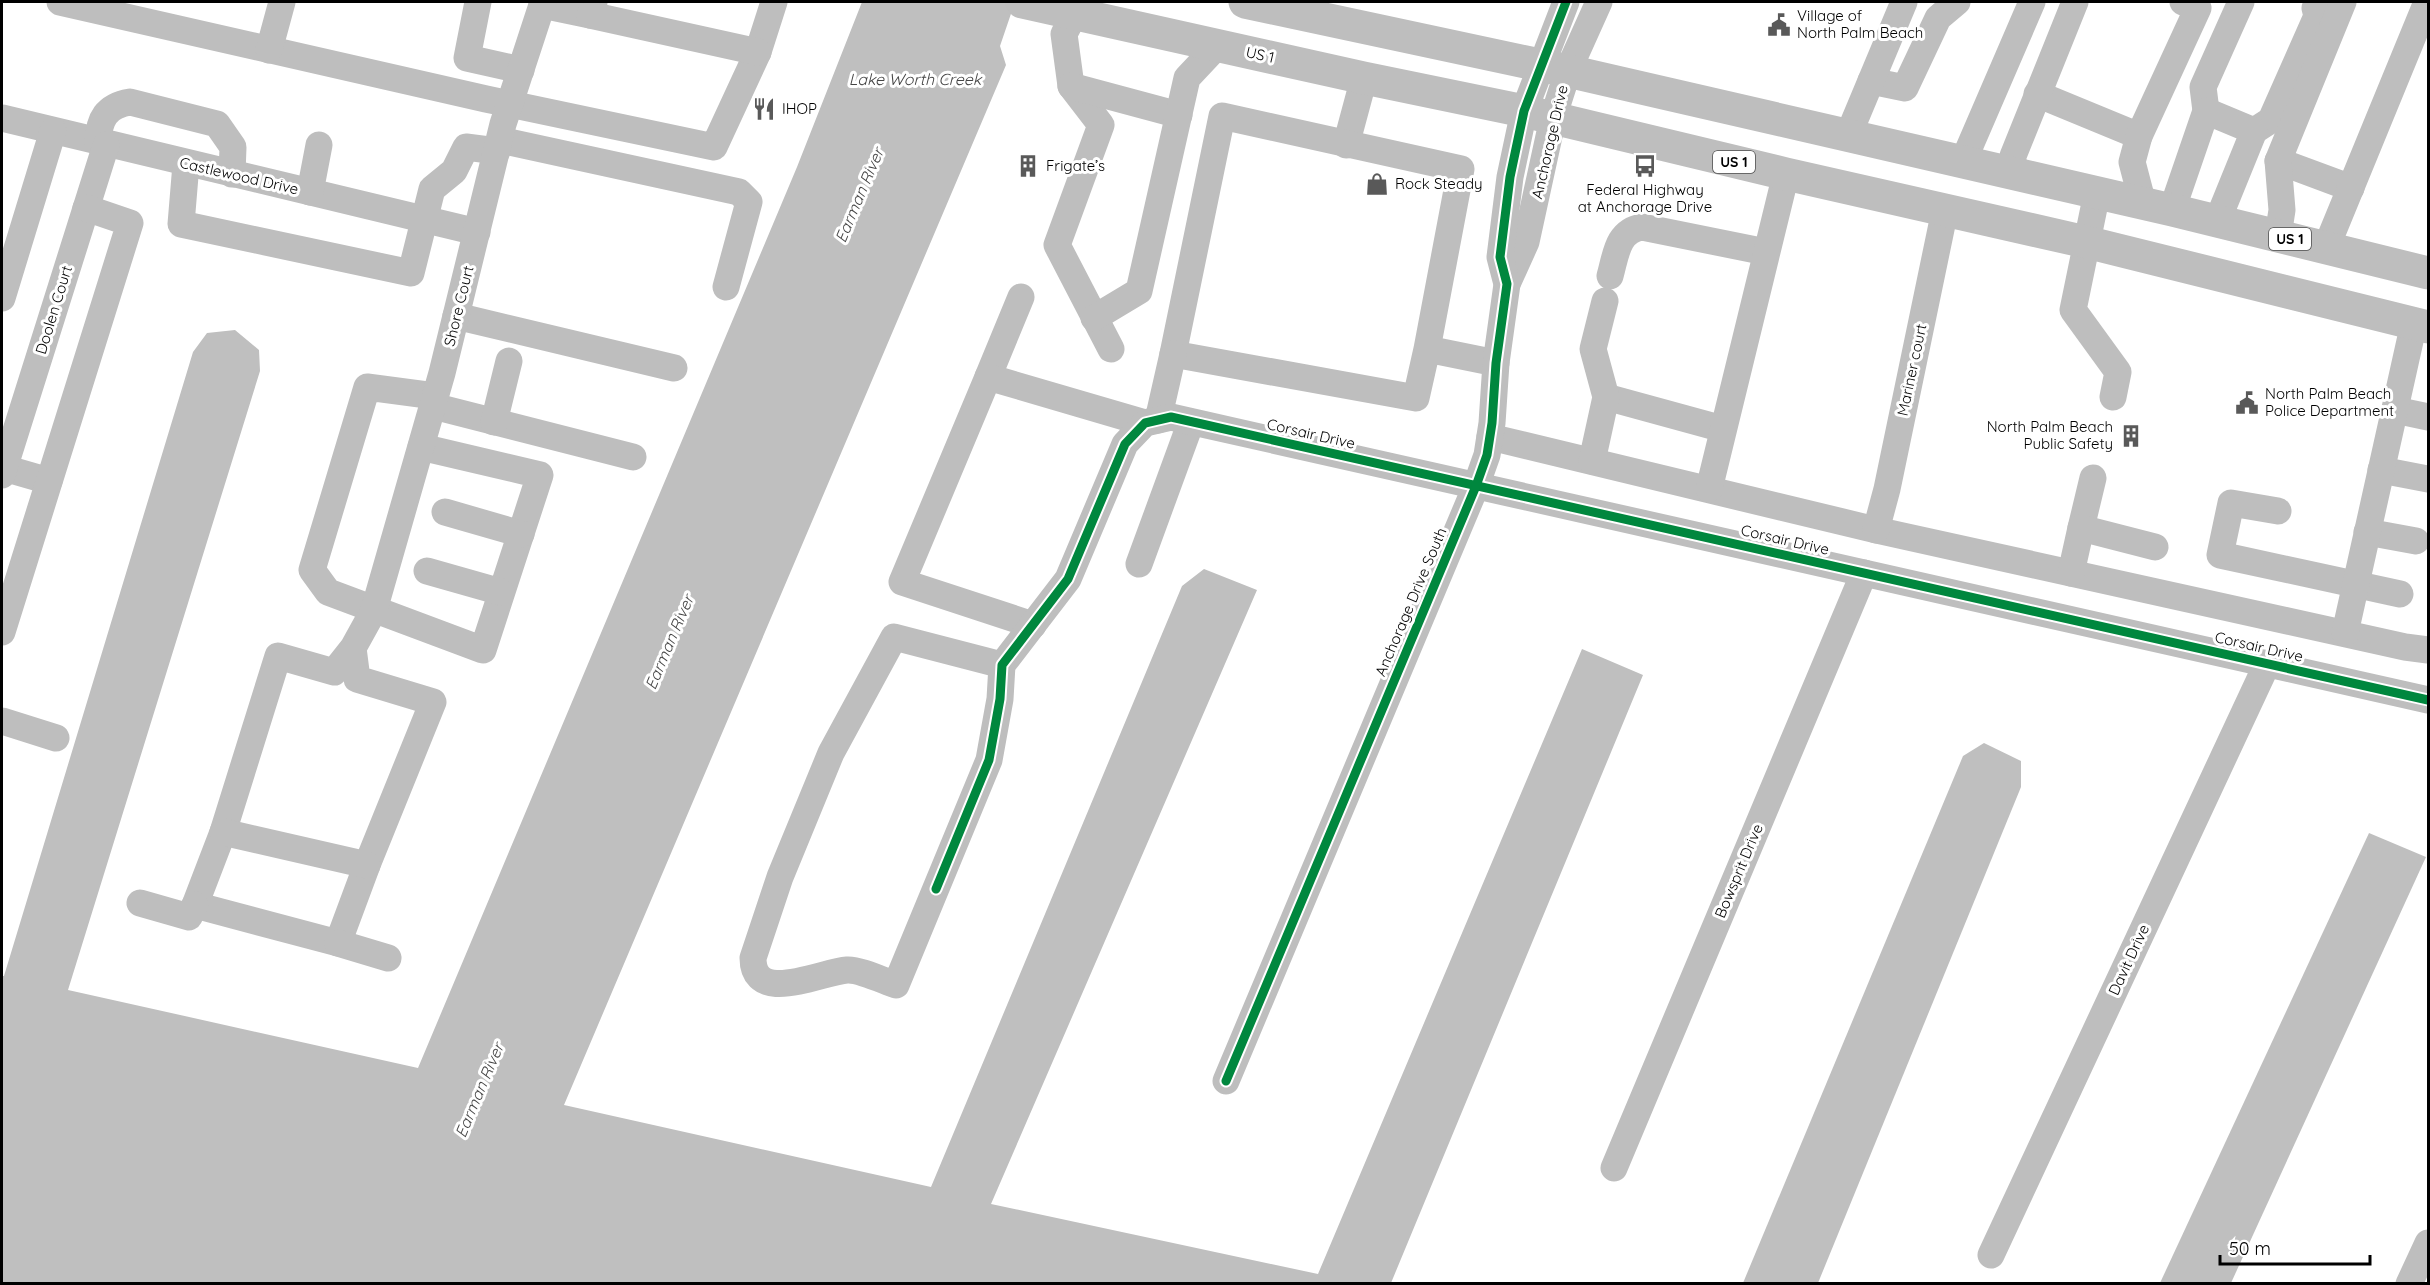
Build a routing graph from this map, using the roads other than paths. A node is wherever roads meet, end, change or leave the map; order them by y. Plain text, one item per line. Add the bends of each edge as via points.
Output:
1 (60, 2) edge
2 (282, 2) edge
3 (478, 2) edge
4 (774, 2) edge
5 (1245, 2) edge
6 (1566, 2) edge
7 (1599, 2) edge
8 (1905, 2) edge
9 (1956, 2) edge
10 (2032, 2) edge
11 (2074, 2) edge
12 (2183, 2) edge
13 (2241, 2) edge
14 (2343, 2) edge
15 (2427, 2) edge
16 (542, 3) edge
17 (1030, 3) edge
18 (2316, 4) edge
19 (1083, 7) edge
20 (592, 8) edge
21 (1218, 45) junction
22 (269, 50) junction
23 (758, 52) junction
24 (1554, 68) junction
25 (520, 70) junction
26 (1364, 78) junction
27 (1871, 81) junction
28 (1071, 86) junction
29 (2037, 94) junction
30 (510, 104) junction
31 (2206, 111) junction
32 (1179, 115) junction
33 (1539, 115) junction
34 (2, 118) edge
35 (53, 131) junction
36 (2254, 131) junction
37 (1848, 136) junction
38 (2139, 136) junction
39 (102, 144) junction
40 (319, 145) dead end
41 (498, 145) junction
42 (1346, 145) junction
43 (2278, 161) junction
44 (1963, 162) junction
45 (186, 164) junction
46 (232, 174) junction
47 (1786, 174) junction
48 (2013, 174) junction
49 (2351, 188) junction
50 (310, 192) junction
51 (2097, 192) junction
52 (2157, 207) junction
53 (86, 208) junction
54 (1946, 210) junction
55 (425, 220) junction
56 (2217, 222) junction
57 (477, 232) junction
58 (2278, 236) junction
59 (2086, 243) junction
60 (2326, 248) junction
61 (1766, 252) junction
62 (2428, 273) edge
63 (726, 287) dead end
64 (1021, 297) dead end
65 (2, 298) edge
66 (456, 316) junction
67 (1094, 318) junction
68 (2421, 325) edge
69 (1111, 349) dead end
70 (1427, 349) junction
71 (1173, 354) junction
72 (509, 361) dead end
73 (1496, 363) junction
74 (674, 368) dead end
75 (988, 377) junction
76 (1606, 397) junction
77 (2113, 397) dead end
78 (434, 401) junction
79 (2395, 410) junction
80 (2428, 417) edge
81 (494, 422) junction
82 (1191, 422) junction
83 (1147, 424) junction
84 (1723, 429) junction
85 (8, 433) edge
86 (1490, 437) junction
87 (421, 447) junction
88 (633, 457) dead end
89 (1592, 461) junction
90 (2381, 470) junction
91 (3, 472) edge
92 (2093, 478) dead end
93 (2428, 479) edge
94 (49, 482) junction
95 (1476, 486) junction
96 (1709, 489) junction
97 (445, 512) dead end
98 (2278, 512) dead end
99 (2082, 528) junction
100 (1876, 530) junction
101 (2367, 532) junction
102 (521, 534) junction
103 (2416, 541) dead end
104 (2155, 547) dead end
105 (1139, 564) dead end
106 (427, 571) dead end
107 (1864, 573) junction
108 (2072, 573) junction
109 (2356, 585) junction
110 (501, 592) junction
111 (2400, 594) dead end
112 (374, 610) junction
113 (1034, 626) junction
114 (2, 632) edge
115 (2344, 633) junction
116 (353, 648) junction
117 (2428, 650) edge
118 (2266, 664) junction
119 (1002, 665) junction
120 (2428, 700) edge
121 (2, 721) edge
122 (56, 738) dead end
123 (223, 832) junction
124 (367, 865) junction
125 (140, 903) dead end
126 (195, 905) junction
127 (338, 943) junction
128 (388, 958) dead end
129 (1226, 1081) dead end
130 (1614, 1168) dead end
131 (2428, 1243) edge
132 (1991, 1255) dead end
133 (2409, 1284) edge

1 - 22 street
2 - 22 street
3 - 25 street via 467,58
4 - 23 street
5 - 24 main road, US 1
6 - 24 street, Anchorage Drive
7 - 24 street, Anchorage Drive
8 - 27 street
9 - 27 street via 1938,18 1905,88
10 - 44 street
11 - 29 street
12 - 38 street via 2198,8
13 - 31 street via 2203,87
14 - 43 street
15 - 49 street
16 - 20 street
16 - 25 street, Shore Court
17 - 19 main road, US 1 / US 1
18 - 36 street via 2317,16 2271,120
19 - 21 main road, US 1 / US 1
19 - 28 street via 1064,34
20 - 23 street
21 - 26 main road, US 1 / US 1
21 - 32 street via 1187,78
22 - 30 street
23 - 30 street via 714,147
24 - 33 street, Anchorage Drive
24 - 37 main road, US 1
25 - 30 street, Shore Court
26 - 33 main road, US 1 / US 1
26 - 42 street
27 - 37 street
28 - 32 street
28 - 67 street via 1101,125 1057,245
29 - 38 street
29 - 48 street via 2013,156
30 - 41 street, Shore Court
31 - 36 street
31 - 52 street
32 - 67 street via 1139,291
33 - 47 main road, US 1 / US 1
33 - 73 street, Anchorage Drive South via 1510,177 1500,257 1507,284
34 - 35 street, Castlewood Drive
35 - 39 street, Castlewood Drive
35 - 65 street
36 - 56 street
37 - 44 main road, US 1
38 - 52 street via 2132,162
39 - 45 street, Castlewood Drive
39 - 46 street, Doolen Court via 98,126 108,111 130,102 217,124 233,147
39 - 53 street, Doolen Court
40 - 50 street
41 - 55 street via 466,147 454,171 432,189
41 - 57 street, Shore Court
41 - 63 street via 739,192 749,202
42 - 70 street via 1461,169
42 - 71 street via 1222,116
43 - 49 street
43 - 58 street via 2282,210
44 - 48 main road, US 1
45 - 46 street, Castlewood Drive
45 - 55 street via 181,224 411,273
46 - 50 street, Castlewood Drive
47 - 54 main road, US 1 / US 1
47 - 61 street
48 - 51 main road, US 1
49 - 60 street
50 - 55 street, Castlewood Drive
51 - 52 main road, US 1
51 - 59 street
52 - 56 main road, US 1
53 - 85 street, Doolen Court
53 - 94 street via 130,223
54 - 59 main road, US 1 / US 1
54 - 100 street, Mariner court
55 - 57 street, Castlewood Drive
56 - 58 main road, US 1
57 - 66 street, Shore Court
58 - 60 main road, US 1
59 - 68 main road, US 1 / US 1
59 - 77 street via 2073,310 2118,372
60 - 62 main road, US 1
61 - 76 street via 1642,227 1625,233 1593,349
61 - 84 street
64 - 75 street
66 - 74 street
66 - 78 street, Shore Court
67 - 69 street
68 - 79 street
70 - 71 street via 1416,398
70 - 73 street
71 - 83 street
72 - 81 street
73 - 86 street, Anchorage Drive South
75 - 83 street, Corsair Drive
75 - 113 street via 902,582
76 - 84 street
76 - 89 street
78 - 81 street
78 - 87 street, Shore Court
78 - 112 street via 367,387 312,570 328,592
79 - 80 street
79 - 90 street
81 - 88 street
82 - 83 street, Corsair Drive via 1171,417
82 - 95 street, Corsair Drive
82 - 105 street
83 - 113 street via 1125,444 1068,579
84 - 96 street
85 - 91 street, Doolen Court
86 - 89 street
86 - 95 street, Anchorage Drive South
87 - 102 street via 540,475
87 - 112 street, Shore Court
89 - 96 street
90 - 93 street
90 - 101 street
91 - 94 street
92 - 99 street
94 - 114 street
95 - 107 street, Corsair Drive
95 - 129 street, Anchorage Drive South
96 - 100 street
97 - 102 street
98 - 109 street via 2231,503 2220,555
99 - 104 street
99 - 108 street
100 - 108 street
101 - 103 street
101 - 109 street
102 - 110 street
106 - 110 street
107 - 118 street, Corsair Drive
107 - 130 street, Bowsprit Drive
108 - 115 street
109 - 111 street
109 - 115 street
110 - 112 street via 483,650
112 - 116 street, Shore Court
113 - 119 street
115 - 117 street
116 - 123 street, Shore Court via 334,672 278,656
116 - 124 street via 357,679 433,702
118 - 120 street, Corsair Drive
118 - 132 street, Davit Drive
119 - 119 street via 989,760 896,985 849,970 780,985 757,976 753,958 780,877 831,753 894,637
121 - 122 street
123 - 124 street
123 - 126 street
124 - 127 street
125 - 126 street via 189,917
126 - 127 street
127 - 128 street
131 - 133 street

